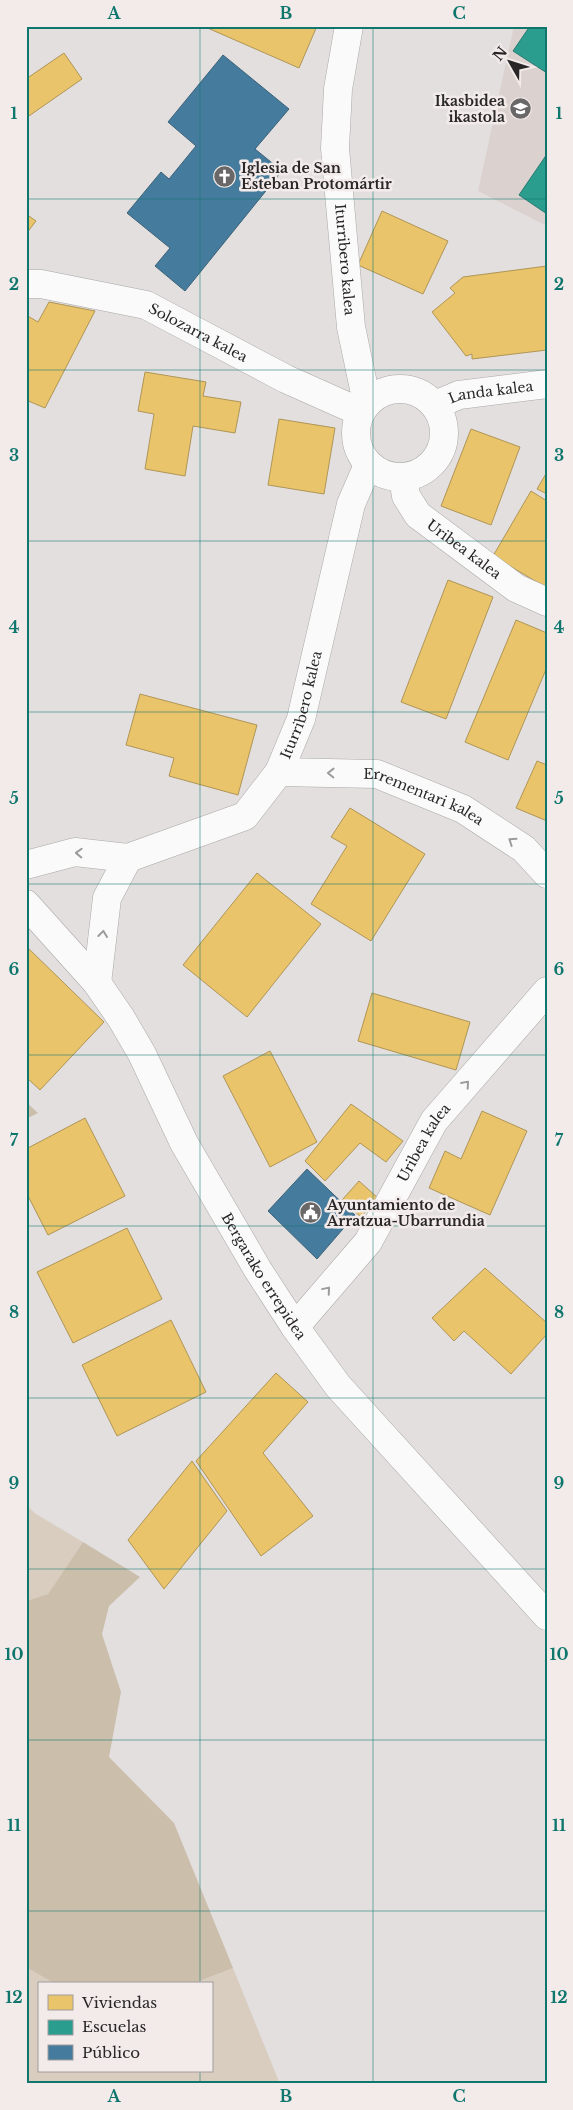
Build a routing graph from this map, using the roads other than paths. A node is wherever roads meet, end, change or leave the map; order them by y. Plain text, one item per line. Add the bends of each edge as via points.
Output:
1 (349, 26) edge
2 (26, 284) edge
3 (547, 384) edge
4 (435, 405) junction
5 (364, 407) junction
6 (368, 465) junction
7 (403, 478) junction
8 (547, 602) edge
9 (279, 772) junction
10 (128, 858) junction
11 (26, 865) edge
12 (547, 874) edge
13 (26, 904) edge
14 (97, 983) junction
15 (547, 991) edge
16 (295, 1327) junction
17 (547, 1616) edge

1 - 5 street, Iturribero kalea via 338,89 335,148 352,327
2 - 5 street, Solozarra kalea via 41,284 146,305 286,378
3 - 4 street, Landa kalea via 459,395
4 - 5 street via 421,393 407,388 379,393
4 - 7 street via 445,428 439,455 430,467
5 - 6 street via 356,439
6 - 7 street via 389,476
6 - 9 street, Iturribero kalea via 351,504 301,719
7 - 8 street, Uribea kalea via 406,496 418,515 516,588
9 - 10 street, Iturribero kalea via 245,816
12 -> 9 street, Errementari kalea via 524,850 463,809 377,774
10 -> 11 street, Iturribero kalea via 75,852
14 -> 10 street via 107,898
13 - 14 street, Bergarako errepidea
14 - 16 street, Bergarako errepidea via 142,1054 184,1143
16 -> 15 street, Uribea kalea via 368,1242 434,1121
16 - 17 street, Bergarako errepidea via 338,1386

